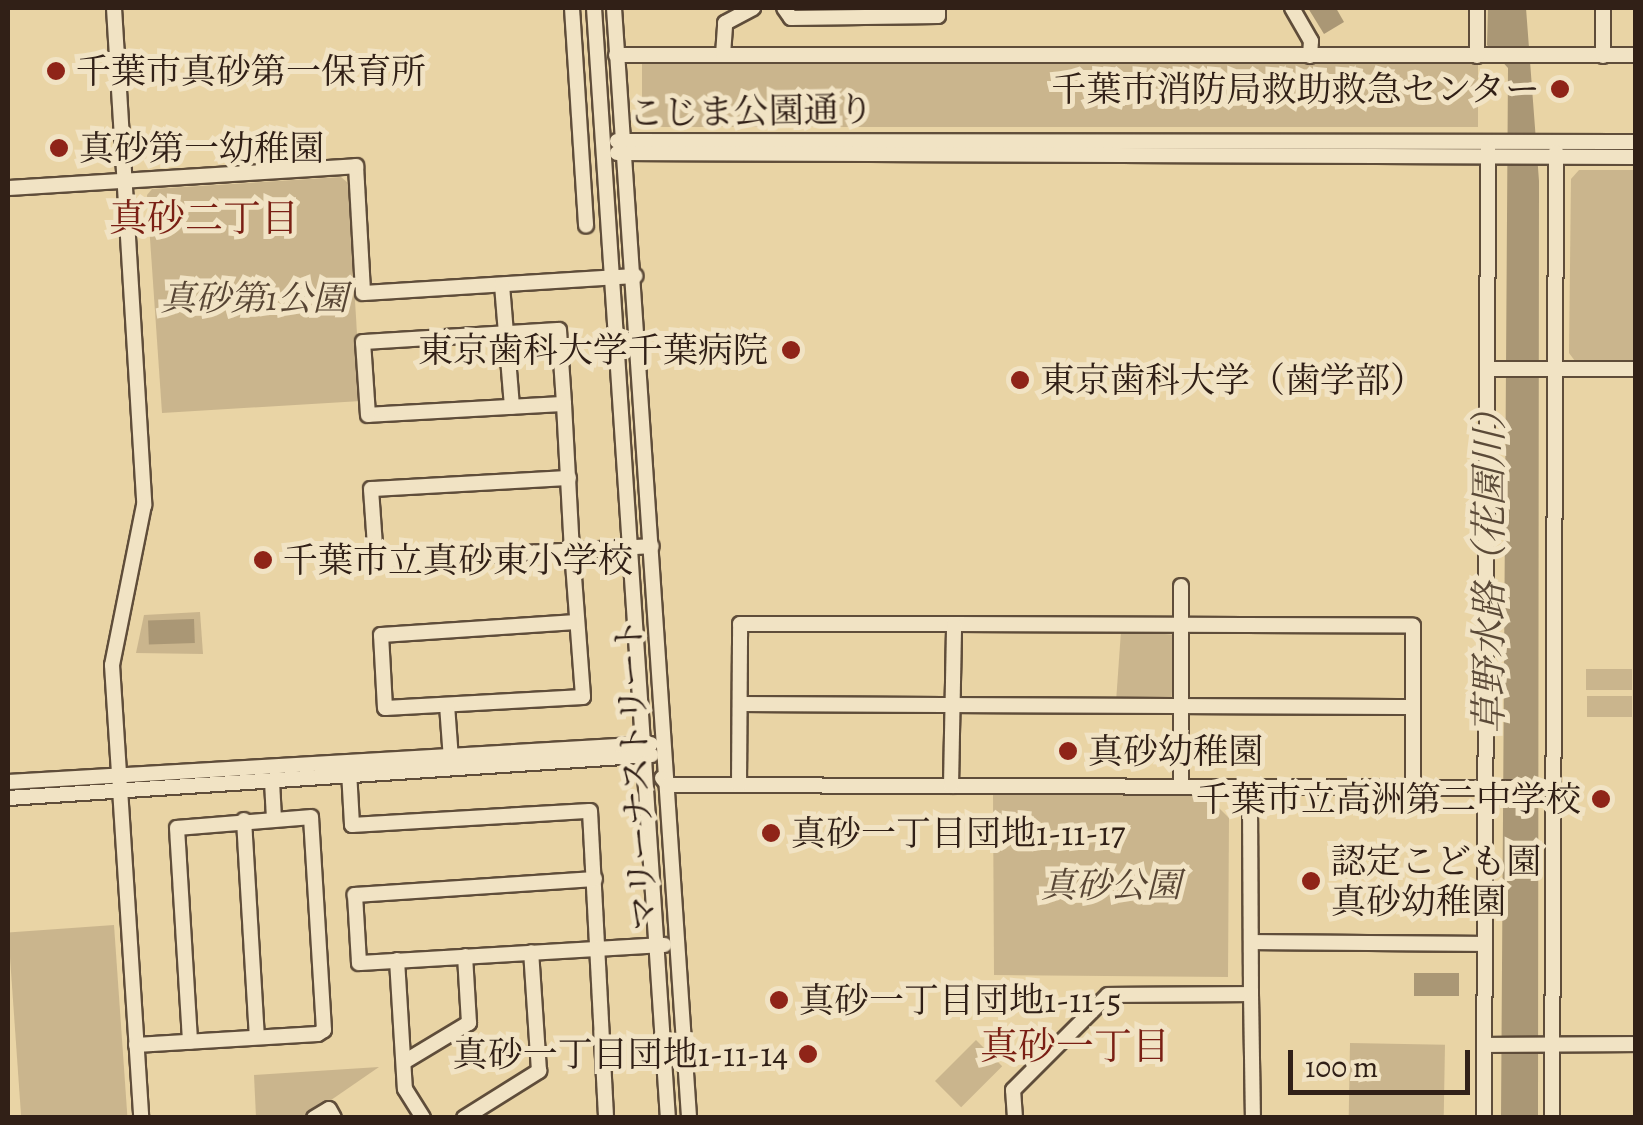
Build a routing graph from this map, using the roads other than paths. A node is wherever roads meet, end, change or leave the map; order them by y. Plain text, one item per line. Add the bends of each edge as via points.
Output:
1 (114, 8) edge
2 (572, 8) edge
3 (594, 8) edge
4 (614, 8) edge
5 (753, 8) edge
6 (784, 8) edge
7 (938, 8) edge
8 (1292, 8) edge
9 (1477, 8) edge
10 (1603, 8) edge
11 (886, 12) edge
12 (616, 55) junction
13 (723, 55) junction
14 (1310, 56) junction
15 (1481, 56) junction
16 (1603, 56) junction
17 (1636, 56) edge
18 (622, 138) junction
19 (1636, 142) edge
20 (602, 148) junction
21 (1488, 149) junction
22 (1556, 149) junction
23 (623, 155) junction
24 (1636, 157) edge
25 (124, 181) junction
26 (8, 188) edge
27 (586, 226) dead end
28 (634, 276) junction
29 (613, 278) junction
30 (502, 285) junction
31 (507, 334) junction
32 (1487, 369) junction
33 (1555, 369) junction
34 (1636, 370) edge
35 (564, 404) junction
36 (512, 407) junction
37 (568, 478) junction
38 (652, 546) junction
39 (630, 547) junction
40 (572, 550) junction
41 (1181, 586) dead end
42 (578, 622) junction
43 (954, 624) junction
44 (1181, 625) junction
45 (740, 704) junction
46 (952, 704) junction
47 (1182, 704) junction
48 (447, 705) junction
49 (1413, 707) junction
50 (643, 742) junction
51 (666, 748) junction
52 (645, 759) junction
53 (349, 760) junction
54 (451, 762) junction
55 (350, 776) junction
56 (272, 781) junction
57 (8, 782) edge
58 (119, 783) junction
59 (668, 785) junction
60 (739, 785) junction
61 (951, 786) junction
62 (1181, 787) junction
63 (1250, 787) junction
64 (1413, 788) junction
65 (1486, 788) junction
66 (1554, 788) junction
67 (8, 798) edge
68 (274, 819) junction
69 (244, 820) junction
70 (594, 880) junction
71 (1252, 942) junction
72 (676, 944) junction
73 (1485, 944) junction
74 (657, 945) junction
75 (599, 949) junction
76 (532, 952) junction
77 (465, 956) junction
78 (397, 960) junction
79 (1251, 994) junction
80 (258, 1038) junction
81 (190, 1042) junction
82 (1552, 1044) junction
83 (1636, 1044) edge
84 (136, 1045) junction
85 (1484, 1045) junction
86 (404, 1062) junction
87 (140, 1118) edge
88 (314, 1118) edge
89 (334, 1118) edge
90 (423, 1118) edge
91 (464, 1118) edge
92 (606, 1118) edge
93 (668, 1118) edge
94 (689, 1118) edge
95 (1015, 1118) edge
96 (1253, 1118) edge
97 (1484, 1118) edge
98 (1552, 1118) edge

1 - 25 street
2 - 27 street
3 - 20 street, マリーナストリート
4 - 12 street, マリーナストリート
5 - 13 street via 725,24
6 - 11 street via 790,18
7 - 11 street via 938,16
8 - 14 street via 1311,41
9 - 15 street
10 - 16 street
12 - 13 street
12 - 18 street, マリーナストリート
13 - 14 street
14 - 15 street
15 - 16 street
16 - 17 street
18 - 20 street, こじま公園通り
18 - 21 street, こじま公園通り
18 - 23 street, マリーナストリート
19 - 22 street
20 - 23 street, こじま公園通り
20 - 29 street, マリーナストリート
21 - 22 street
21 - 23 street, こじま公園通り
21 - 32 street
22 - 24 street
22 - 33 street
23 - 28 street, マリーナストリート
25 - 26 street
25 - 30 street via 356,166 363,293
25 - 58 street via 144,505 113,645
28 - 29 street
28 - 38 street, マリーナストリート
29 - 30 street
29 - 39 street, マリーナストリート
30 - 31 street
31 - 35 street via 559,330
31 - 36 street
31 - 36 street via 364,342 368,415
32 - 33 street
32 - 65 street
33 - 34 street
33 - 66 street
35 - 36 street
35 - 37 street
37 - 40 street
37 - 40 street via 371,490 376,561
38 - 39 street
38 - 51 street, マリーナストリート
39 - 40 street
39 - 50 street, マリーナストリート
40 - 42 street
41 - 44 street
42 - 48 street via 583,698
42 - 48 street via 380,635 385,708
43 - 44 street
43 - 45 street via 740,624
43 - 46 street
44 - 47 street
44 - 49 street via 1413,626
45 - 46 street
45 - 60 street
46 - 47 street
46 - 61 street
47 - 49 street
47 - 62 street
48 - 54 street
49 - 64 street
50 - 51 street
50 - 52 street, マリーナストリート
50 - 54 street
51 - 52 street
51 - 59 street, マリーナストリート
52 - 54 street
52 - 59 street
52 - 74 street, マリーナストリート
53 - 54 street
53 - 55 street
53 - 58 street
54 - 55 street
55 - 56 street
55 - 70 street via 352,825 590,810
56 - 58 street
56 - 68 street
57 - 58 street
58 - 67 street
58 - 84 street
59 - 60 street
59 - 72 street, マリーナストリート
60 - 61 street
61 - 62 street
62 - 63 street
63 - 64 street
63 - 71 street
64 - 65 street
65 - 66 street
65 - 73 street
66 - 82 street
68 - 69 street
68 - 80 street via 311,817 325,1026 318,1034
69 - 80 street
69 - 81 street via 177,828
70 - 75 street
70 - 78 street via 355,895 358,963
71 - 73 street
71 - 79 street
72 - 74 street
72 - 94 street, マリーナストリート
73 - 85 street
74 - 75 street
74 - 93 street, マリーナストリート
75 - 76 street
75 - 92 street
76 - 77 street
76 - 91 street via 540,1071
77 - 78 street
77 - 86 street via 469,1023
78 - 86 street
79 - 95 street via 1108,995 1013,1090
79 - 96 street
80 - 81 street
81 - 84 street
82 - 83 street
82 - 85 street
82 - 98 street
84 - 87 street
85 - 97 street
86 - 90 street via 406,1089
88 - 89 street via 328,1109

